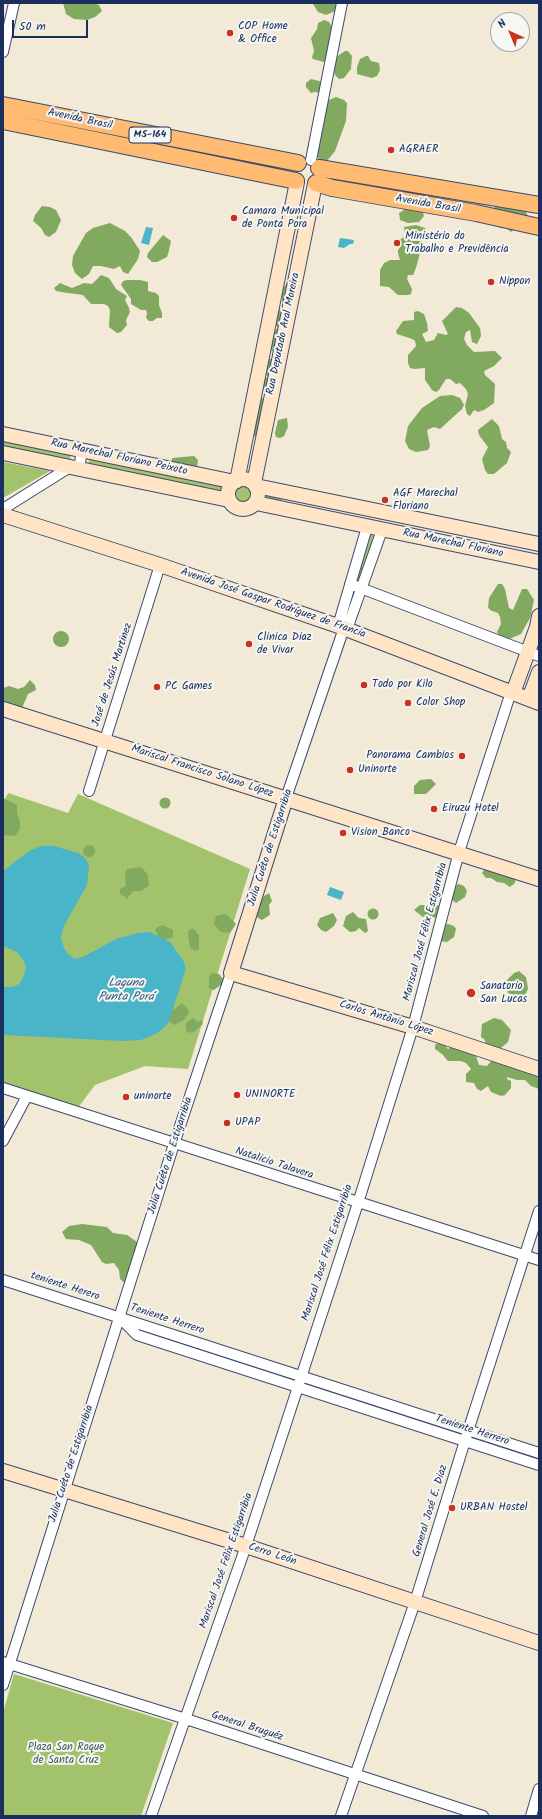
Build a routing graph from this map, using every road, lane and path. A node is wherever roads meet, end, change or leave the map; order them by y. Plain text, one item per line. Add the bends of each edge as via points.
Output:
1 (14, 3) edge
2 (342, 3) edge
3 (3, 52) edge
4 (3, 105) edge
5 (3, 121) edge
6 (312, 172) junction
7 (297, 181) junction
8 (480, 194) junction
9 (539, 205) edge
10 (476, 213) junction
11 (539, 227) edge
12 (3, 434) edge
13 (82, 450) junction
14 (3, 453) edge
15 (74, 468) junction
16 (236, 481) junction
17 (255, 484) junction
18 (230, 500) junction
19 (256, 503) junction
20 (3, 509) edge
21 (3, 515) edge
22 (367, 527) junction
23 (382, 530) junction
24 (539, 544) edge
25 (539, 562) edge
26 (160, 565) junction
27 (350, 584) junction
28 (361, 588) junction
29 (538, 623) edge
30 (343, 628) junction
31 (533, 654) edge
32 (539, 672) edge
33 (512, 692) junction
34 (534, 701) edge
35 (3, 709) edge
36 (104, 741) junction
37 (89, 792) dead end
38 (286, 798) junction
39 (459, 852) junction
40 (539, 878) edge
41 (231, 973) junction
42 (413, 1027) junction
43 (539, 1069) edge
44 (3, 1088) edge
45 (27, 1096) junction
46 (3, 1140) edge
47 (174, 1144) junction
48 (358, 1203) junction
49 (539, 1211) edge
50 (525, 1256) junction
51 (539, 1260) edge
52 (3, 1280) edge
53 (119, 1318) junction
54 (300, 1376) junction
55 (297, 1387) junction
56 (378, 1402) junction
57 (375, 1413) junction
58 (468, 1431) junction
59 (464, 1442) junction
60 (539, 1453) edge
61 (539, 1466) edge
62 (3, 1470) edge
63 (64, 1491) junction
64 (246, 1546) junction
65 (415, 1602) junction
66 (539, 1643) edge
67 (6, 1663) edge
68 (3, 1685) edge
69 (186, 1719) junction
70 (356, 1776) junction
71 (539, 1789) edge
72 (151, 1816) edge
73 (341, 1816) edge
74 (483, 1816) edge
75 (530, 1816) edge

1 - 3 street
2 - 6 street, Rua Deputado Aral Moreira
4 - 6 main road, Avenida Brasil / MS-164
5 - 7 main road, Avenida Brasil / MS-164
6 - 7 main road via 294,173
6 - 8 main road, Avenida Brasil / MS-164
6 - 10 main road, Avenida Brasil / MS-164 via 332,188
6 - 17 main road, Rua Deputado Aral Moreira
7 - 16 main road, Rua Deputado Aral Moreira
8 - 9 main road, Avenida Brasil / MS-164
8 - 10 main road
10 - 11 main road, Avenida Brasil / MS-164
12 - 13 main road, Rua Marechal Floriano Peixoto
13 - 15 street
13 - 16 main road, Rua Marechal Floriano Peixoto
14 - 15 main road, Rua Marechal Floriano Peixoto
15 - 18 main road, Rua Marechal Floriano Peixoto
15 - 20 street
16 - 17 main road via 245,479
16 - 18 main road via 229,492
17 - 19 main road via 258,494
17 - 24 main road
18 - 19 main road via 240,508 249,508
19 - 22 main road
21 - 26 main road, Avenida José Gaspar Rodríguez de Francia
22 - 23 main road, Rua Marechal Floriano
22 - 27 street, Julia Cuéto de Estigarribia
23 - 25 main road, Rua Marechal Floriano
23 - 28 street, Julia Cuéto de Estigarribia
26 - 30 main road, Avenida José Gaspar Rodríguez de Francia
26 - 36 street, José de Jesús Martinez
27 - 28 street
27 - 30 street, Julia Cuéto de Estigarribia
28 - 30 street, Julia Cuéto de Estigarribia
28 - 31 street
29 - 31 main road
30 - 33 main road, Avenida José Gaspar Rodríguez de Francia
30 - 38 street, Julia Cuéto de Estigarribia
31 - 33 main road
32 - 34 main road
33 - 34 main road, Avenida José Gaspar Rodríguez de Francia
33 - 39 street, Mariscal José Félix Estigarribia
35 - 36 main road, Mariscal Francisco Solano López
36 - 37 street, José de Jesús Martinez
36 - 38 main road, Mariscal Francisco Solano López
38 - 39 main road, Mariscal Francisco Solano López
38 - 41 main road, Julia Cuéto de Estigarribia
39 - 40 main road, Mariscal Francisco Solano López
39 - 42 street, Mariscal José Félix Estigarribia
41 - 42 main road, Carlos Antônio López
41 - 47 street, Julia Cuéto de Estigarribia
42 - 43 main road, Carlos Antônio López
42 - 48 street, Mariscal José Félix Estigarribia
44 - 45 street, Natalicio Talavera
45 - 46 street
45 - 47 street, Natalicio Talavera
47 - 48 street, Natalicio Talavera
47 - 53 street, Julia Cuéto de Estigarribia
48 - 50 street, Natalicio Talavera
48 - 54 street, Mariscal José Félix Estigarribia
49 - 50 street, General José E. Diaz
50 - 51 street, Natalicio Talavera
50 - 58 street, General José E. Diaz
52 - 53 street, teniente Herero
53 - 54 street, Teniente Herrero
53 - 55 street, Teniente Herrero via 137,1335
53 - 63 street, Julia Cuéto de Estigarribia
54 - 55 street, Mariscal José Félix Estigarribia
54 - 56 street, Teniente Herrero
55 - 57 street, Teniente Herrero
55 - 64 street, Mariscal José Félix Estigarribia
56 - 57 street
56 - 58 street, Teniente Herrero
57 - 59 street, Teniente Herrero
58 - 59 street, General José E. Diaz
58 - 60 street, Teniente Herrero
59 - 61 street, Teniente Herrero
59 - 65 street, General José E. Diaz
62 - 63 main road, Cerro León
63 - 64 main road, Cerro León
63 - 67 street, Julia Cuéto de Estigarribia
64 - 65 main road, Cerro León
64 - 69 street, Mariscal José Félix Estigarribia
65 - 66 main road, Cerro León
65 - 70 street, General José E. Diaz
67 - 68 street, Julia Cuéto de Estigarribia
67 - 69 street, General Bruguéz
69 - 70 street, General Bruguéz
69 - 72 street, Mariscal José Félix Estigarribia
70 - 73 street, General José E. Diaz
70 - 74 street, General Bruguéz
71 - 75 street

